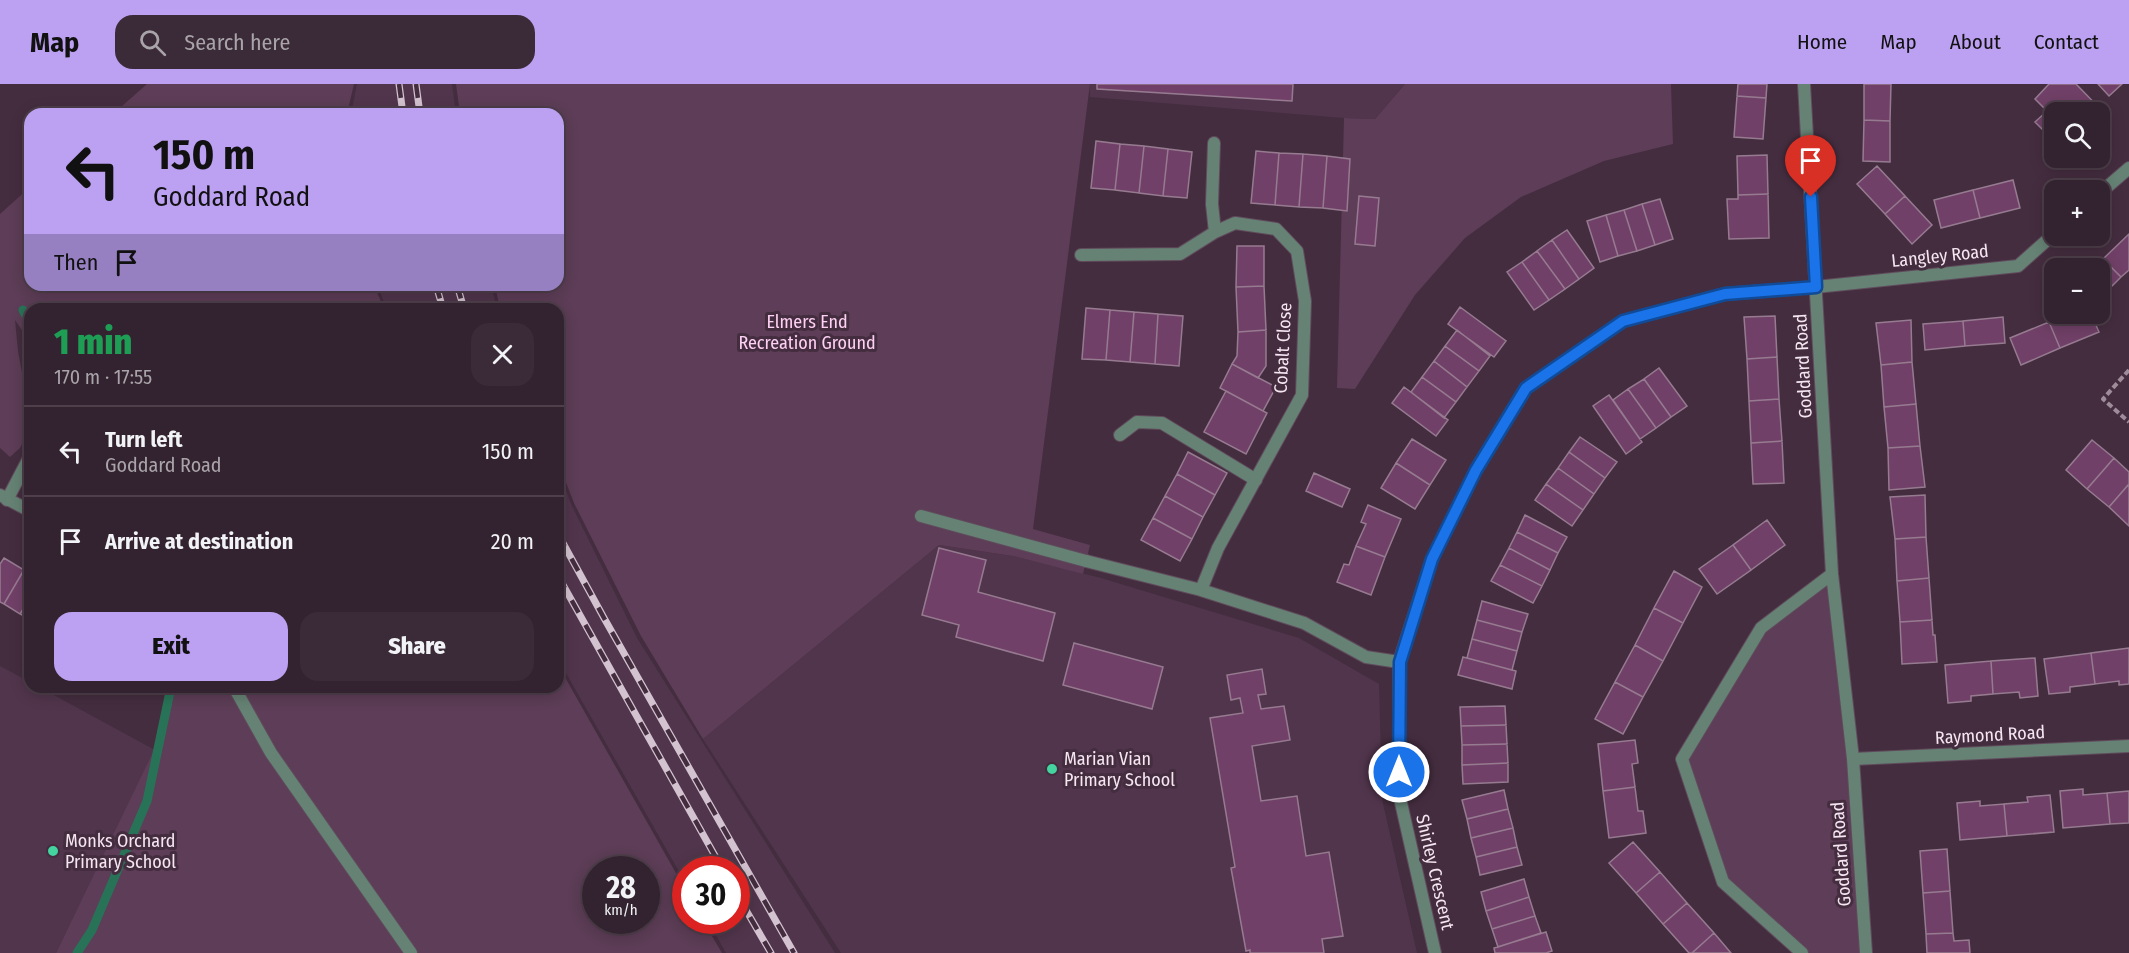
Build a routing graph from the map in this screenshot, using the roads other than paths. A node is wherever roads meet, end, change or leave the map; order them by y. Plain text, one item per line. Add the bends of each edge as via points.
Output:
1 (1804, 84) edge
2 (1214, 143) dead end
3 (2129, 168) edge
4 (2110, 185) edge
5 (1215, 232) junction
6 (2044, 243) edge
7 (1081, 255) dead end
8 (1816, 287) junction
9 (1120, 435) dead end
10 (24, 466) edge
11 (1256, 480) junction
12 (4, 498) edge
13 (24, 508) edge
14 (921, 516) dead end
15 (1832, 574) junction
16 (1201, 590) junction
17 (1400, 662) junction
18 (237, 693) edge
19 (2129, 746) edge
20 (1853, 759) junction
21 (411, 953) edge
22 (1435, 953) edge
23 (1802, 953) edge
24 (1866, 953) edge

1 - 8 street, Goddard Road
2 - 5 street
3 - 4 street
5 - 7 street, Cobalt Close via 1180,254
5 - 11 street, Cobalt Close via 1235,223 1276,229 1297,251 1305,300 1302,395
6 - 8 street, Langley Road via 2018,266
8 - 15 street, Goddard Road
8 - 17 street, Shirley Crescent via 1725,294 1623,321 1526,388 1476,470 1432,559
9 - 11 street via 1137,422 1162,423
10 - 12 street
11 - 16 street, Cobalt Close via 1218,548
12 - 13 street
14 - 16 street
15 - 20 street, Goddard Road
15 - 23 street via 1761,628 1683,759 1723,882
16 - 17 street via 1304,623 1366,657
17 - 22 street, Shirley Crescent via 1399,794
18 - 21 street via 271,753
19 - 20 street, Raymond Road
20 - 24 street, Goddard Road

